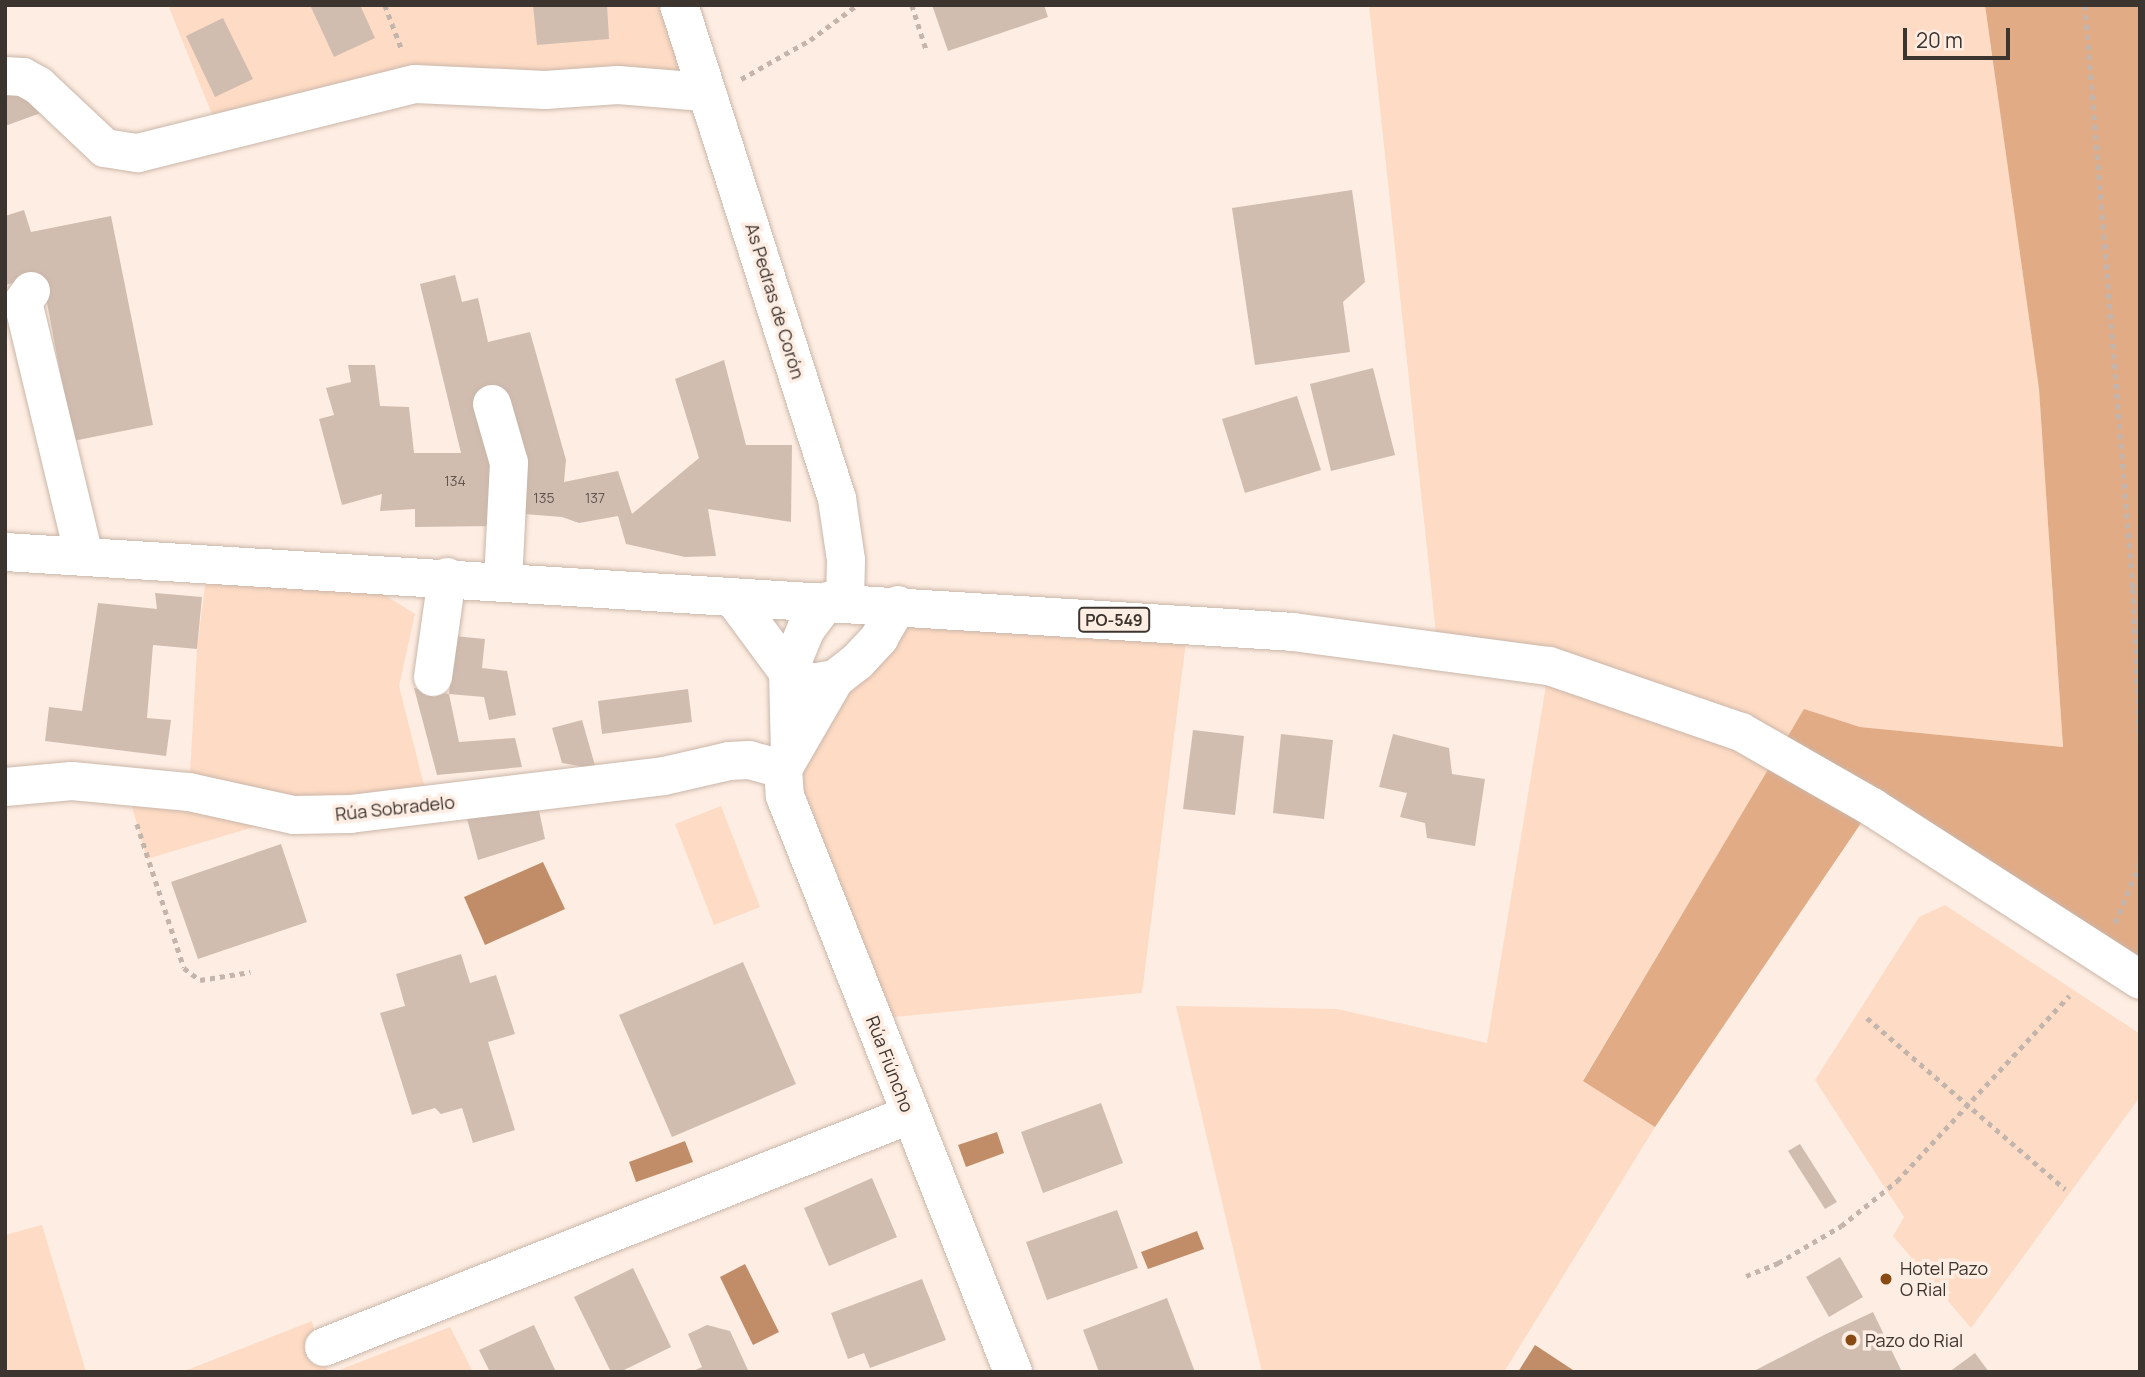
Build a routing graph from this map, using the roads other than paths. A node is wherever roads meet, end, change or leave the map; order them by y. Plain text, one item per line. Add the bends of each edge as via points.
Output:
1 (679, 5) edge
2 (5, 76) edge
3 (704, 92) junction
4 (30, 291) dead end
5 (492, 404) dead end
6 (5, 552) edge
7 (85, 556) junction
8 (447, 577) junction
9 (503, 581) junction
10 (734, 599) junction
11 (836, 602) junction
12 (898, 605) junction
13 (788, 672) junction
14 (433, 677) dead end
15 (835, 680) junction
16 (787, 761) junction
17 (5, 787) edge
18 (2140, 980) edge
19 (909, 1115) junction
20 (324, 1347) dead end
21 (1013, 1372) edge

1 - 3 street, As Pedras de Corón
2 - 3 street via 23,77 39,86 105,148 138,153 415,84 545,90 618,85
3 - 11 street, As Pedras de Corón via 752,227 837,499 846,561
4 - 7 street via 23,302
5 - 9 street via 509,463
6 - 7 street, PO-549
7 - 8 street, PO-549
8 - 9 street, PO-549
8 - 14 street
9 - 10 street, PO-549
10 - 11 street, PO-549
10 - 13 street
11 - 12 street, PO-549
11 - 13 street, Rúa Fiúncho via 806,629
12 - 15 street via 879,639
12 - 18 street, PO-549 via 1293,632 1549,666 1741,732 1872,807
13 - 15 street via 812,683
13 - 16 street, Rúa Fiúncho
15 - 16 street
16 - 17 street, Rúa Sobradelo via 729,761 664,776 350,814 294,815 189,792 72,781
16 - 19 street, Rúa Fiúncho via 785,796
19 - 20 street
19 - 21 street, Rúa Fiúncho

